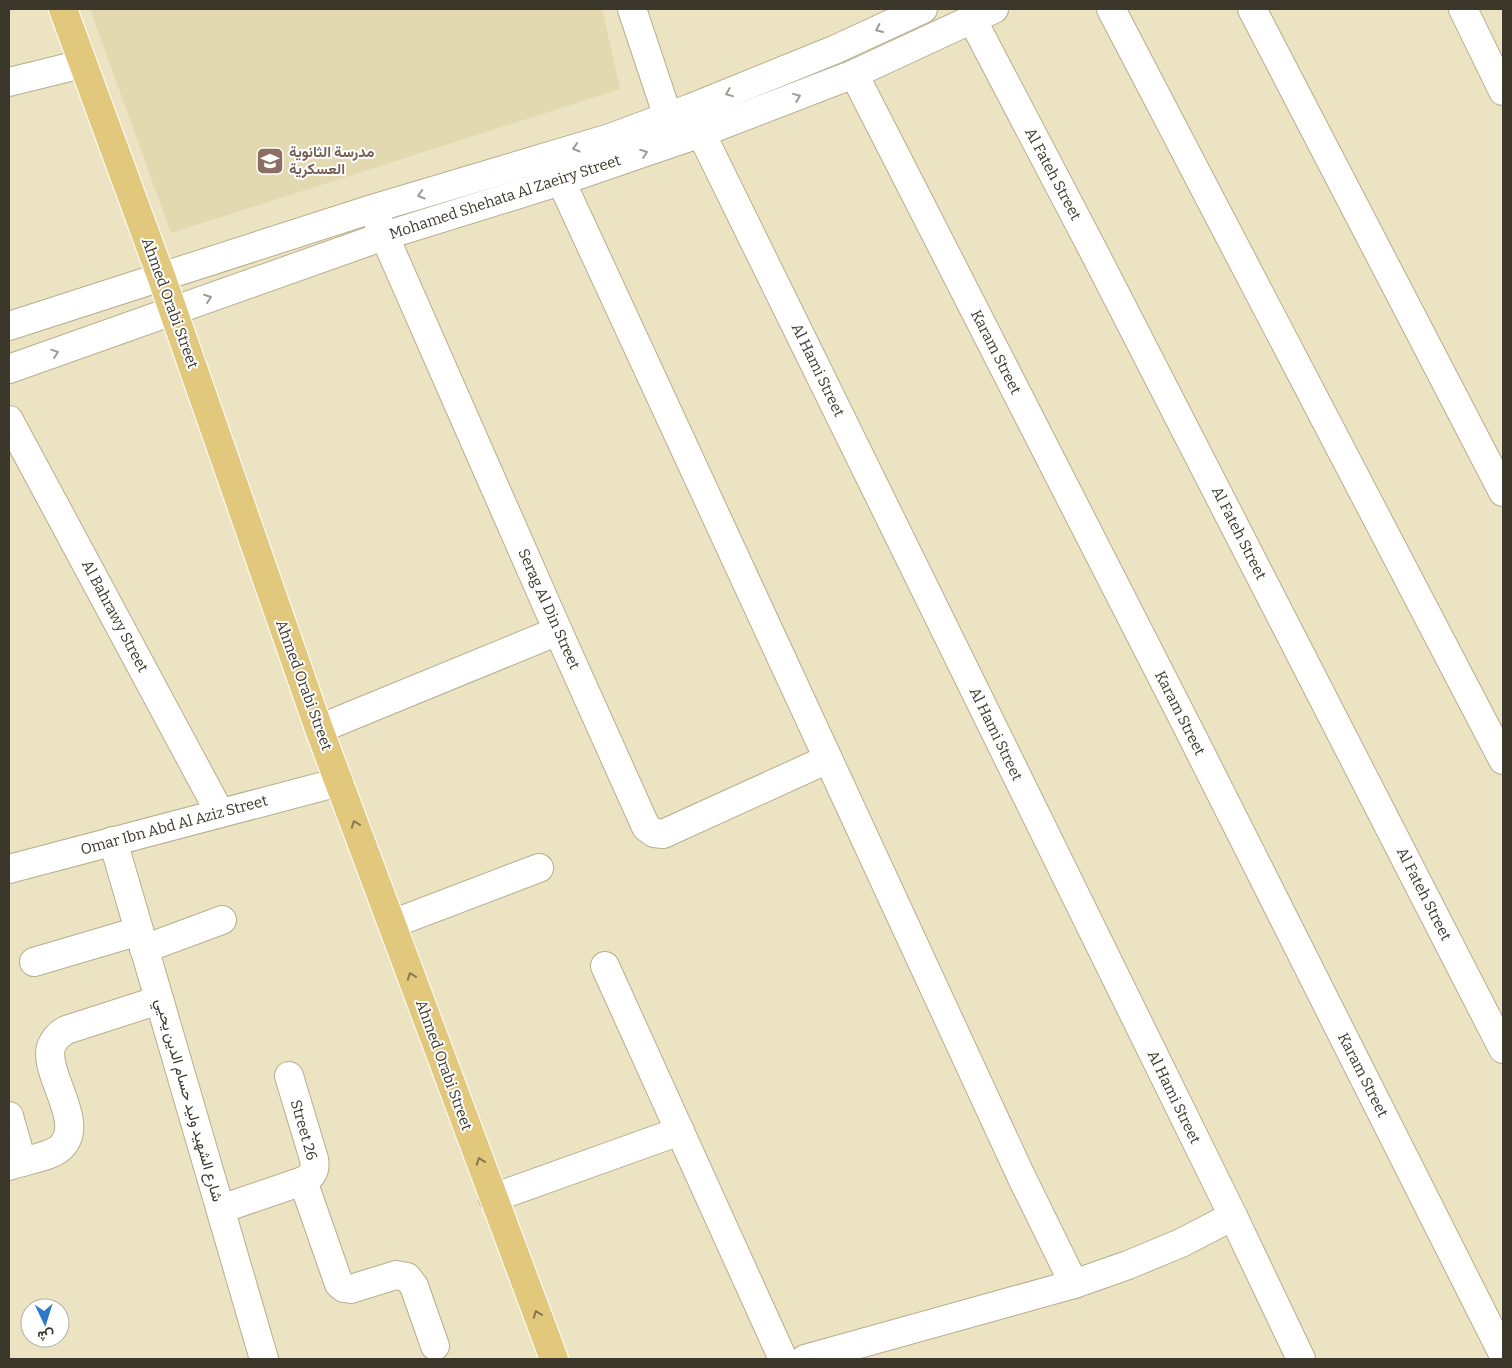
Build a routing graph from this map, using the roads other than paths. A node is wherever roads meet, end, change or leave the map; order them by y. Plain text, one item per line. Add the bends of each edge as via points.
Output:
1 (63, 9) edge
2 (632, 9) edge
3 (923, 9) edge
4 (1111, 9) edge
5 (1252, 9) edge
6 (1463, 9) edge
7 (983, 14) edge
8 (82, 64) junction
9 (854, 74) junction
10 (9, 82) edge
11 (1503, 91) edge
12 (679, 112) junction
13 (702, 133) junction
14 (561, 181) junction
15 (372, 209) junction
16 (384, 236) junction
17 (161, 276) junction
18 (173, 311) junction
19 (9, 326) edge
20 (9, 369) edge
21 (9, 420) edge
22 (1503, 492) edge
23 (558, 631) junction
24 (320, 729) junction
25 (828, 759) junction
26 (1503, 760) edge
27 (339, 782) junction
28 (220, 813) junction
29 (113, 841) junction
30 (9, 868) edge
31 (539, 868) dead end
32 (222, 920) dead end
33 (392, 924) junction
34 (142, 940) junction
35 (34, 962) dead end
36 (605, 966) dead end
37 (159, 1000) junction
38 (1503, 1048) edge
39 (288, 1076) dead end
40 (9, 1116) edge
41 (680, 1132) junction
42 (16, 1164) edge
43 (303, 1181) junction
44 (493, 1198) junction
45 (220, 1209) junction
46 (1233, 1216) junction
47 (1074, 1284) junction
48 (435, 1346) dead end
49 (1503, 1354) edge
50 (264, 1359) edge
51 (554, 1359) edge
52 (783, 1359) edge
53 (804, 1359) edge
54 (1300, 1359) edge

1 - 8 main road, Ahmed Orabi Street
2 - 12 street, Al Hami Street
3 -> 12 street, Mohamed Shehata Al Zaeiry Street via 834,50
4 - 26 street
5 - 22 street
6 - 11 street
7 - 9 street, Mohamed Shehata Al Zaeiry Street
7 - 38 street, Al Fateh Street via 1098,259
8 - 10 street
8 - 17 main road, Ahmed Orabi Street
13 -> 9 street, Mohamed Shehata Al Zaeiry Street
9 - 49 street, Karam Street
12 - 13 street, Al Hami Street
12 -> 15 street, Mohamed Shehata Al Zaeiry Street via 610,138
14 -> 13 street, Mohamed Shehata Al Zaeiry Street
13 - 46 street, Al Hami Street
14 - 16 street, Mohamed Shehata Al Zaeiry Street
14 - 25 street
15 - 16 street, Serag Al Din Street
15 - 17 street, Mohamed Shehata Al Zaeiry Street
18 -> 16 street, Mohamed Shehata Al Zaeiry Street
16 - 23 street, Serag Al Din Street
17 - 18 main road, Ahmed Orabi Street
17 - 19 street, Mohamed Shehata Al Zaeiry Street
20 -> 18 street, Mohamed Shehata Al Zaeiry Street
18 - 24 main road, Ahmed Orabi Street
21 - 28 street, Al Bahrawy Street
23 - 24 street
23 - 25 street, Serag Al Din Street via 646,827 654,833 663,834
24 - 27 main road, Ahmed Orabi Street
25 - 47 street
27 - 28 street, Omar Ibn Abd Al Aziz Street
33 -> 27 main road, Ahmed Orabi Street
28 - 29 street, Omar Ibn Abd Al Aziz Street
29 - 30 street, Omar Ibn Abd Al Aziz Street
29 - 34 street, شارع الشهيد وليد حسام الدين يحيي
31 - 33 street
32 - 34 street
44 -> 33 main road, Ahmed Orabi Street
34 - 35 street
34 - 37 street, شارع الشهيد وليد حسام الدين يحيي
36 - 41 street
37 - 42 street via 59,1034 50,1056 68,1117 67,1139 59,1149
37 - 45 street, شارع الشهيد وليد حسام الدين يحيي
39 - 43 street, Street 26 via 315,1166 313,1173
40 - 42 street
41 - 44 street
41 - 52 street
43 - 45 street, Street 26
43 - 48 street via 339,1284 351,1289 396,1275 407,1277 414,1286
51 -> 44 main road, Ahmed Orabi Street
45 - 50 street, شارع الشهيد وليد حسام الدين يحيي
46 - 47 street via 1182,1243
46 - 54 street, Al Hami Street
47 - 53 street

